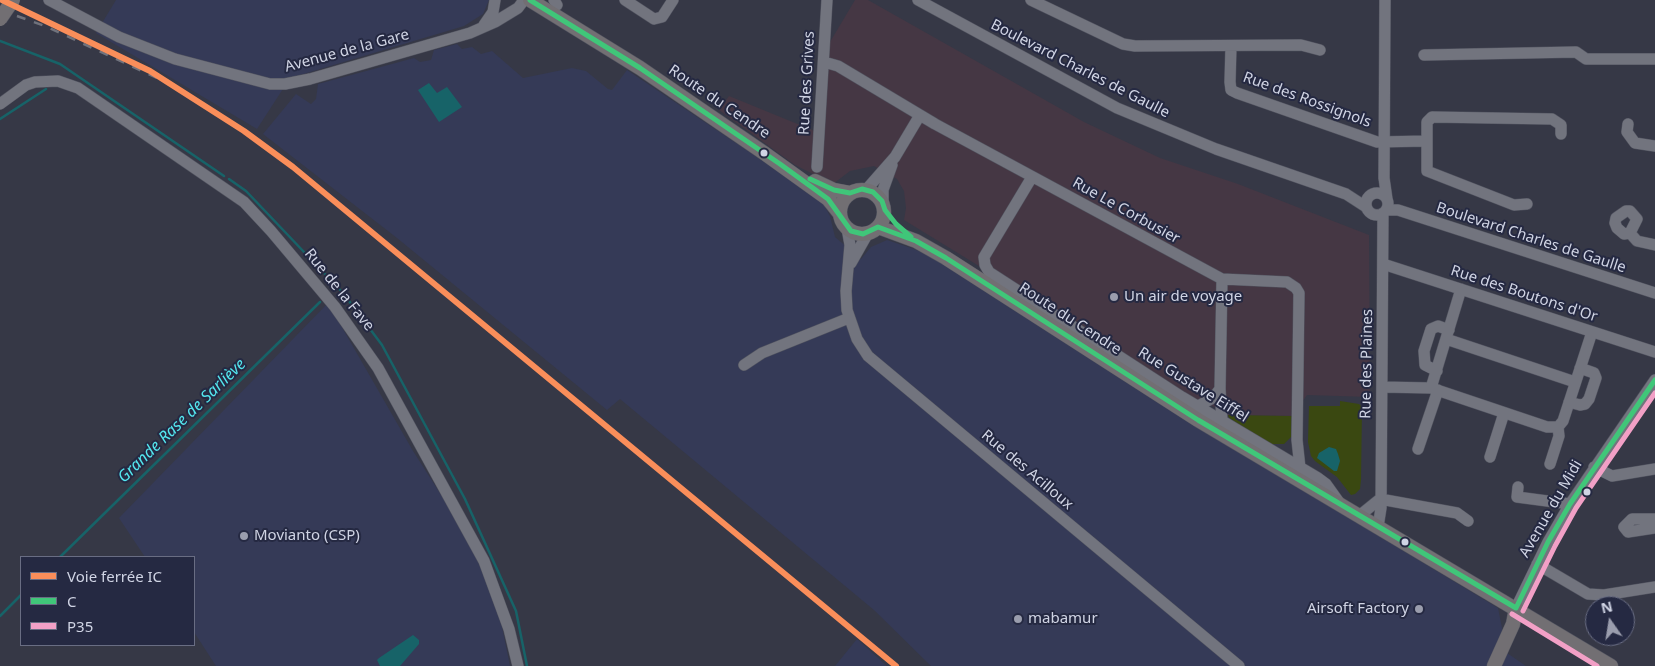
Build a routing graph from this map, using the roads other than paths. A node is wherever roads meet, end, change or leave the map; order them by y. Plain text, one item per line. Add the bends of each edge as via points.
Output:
1 (12, 0) edge
2 (49, 0) edge
3 (495, 0) edge
4 (524, 0) edge
5 (530, 0) edge
6 (625, 0) edge
7 (673, 0) edge
8 (827, 0) edge
9 (918, 0) edge
10 (1032, 0) edge
11 (1386, 0) edge
12 (553, 2) edge
13 (0, 19) edge
14 (484, 26) junction
15 (1231, 46) junction
16 (1320, 50) dead end
17 (1424, 54) dead end
18 (1655, 59) edge
19 (824, 62) junction
20 (640, 68) junction
21 (0, 104) edge
22 (920, 115) junction
23 (1628, 124) dead end
24 (1561, 134) dead end
25 (1384, 140) junction
26 (1426, 140) junction
27 (1655, 146) edge
28 (895, 157) junction
29 (780, 164) junction
30 (817, 167) dead end
31 (1032, 177) junction
32 (1384, 178) junction
33 (866, 190) junction
34 (1373, 193) junction
35 (850, 194) junction
36 (1346, 194) junction
37 (1527, 204) dead end
38 (884, 207) junction
39 (1389, 207) junction
40 (1369, 210) junction
41 (840, 214) junction
42 (848, 228) junction
43 (873, 230) junction
44 (1383, 230) junction
45 (1630, 233) dead end
46 (916, 241) junction
47 (1655, 245) edge
48 (1383, 264) junction
49 (849, 267) junction
50 (1222, 279) junction
51 (1461, 289) junction
52 (1655, 293) edge
53 (849, 318) junction
54 (1592, 332) junction
55 (1448, 334) junction
56 (1655, 352) edge
57 (744, 365) dead end
58 (1580, 368) junction
59 (1437, 371) junction
60 (1655, 380) edge
61 (1575, 382) junction
62 (1382, 387) junction
63 (1220, 389) junction
64 (1434, 389) junction
65 (1569, 402) junction
66 (1198, 406) junction
67 (1504, 413) junction
68 (1222, 420) junction
69 (1558, 427) junction
70 (1296, 440) junction
71 (1418, 449) dead end
72 (1278, 454) junction
73 (1490, 457) dead end
74 (1550, 464) dead end
75 (1594, 467) junction
76 (1300, 468) junction
77 (1655, 469) edge
78 (1518, 487) dead end
79 (1380, 499) junction
80 (1570, 504) junction
81 (1342, 506) junction
82 (1360, 516) junction
83 (1655, 519) edge
84 (1468, 521) dead end
85 (1378, 527) junction
86 (1655, 528) edge
87 (1537, 564) junction
88 (1655, 588) edge
89 (1516, 608) junction
90 (518, 666) edge
91 (1240, 666) edge
92 (1494, 666) edge
93 (1611, 666) edge

1 - 13 main road, bridge
2 - 14 street, Avenue de la Gare via 119,37 175,59 270,84 310,79
3 - 14 street via 493,12
4 - 14 street, Avenue de la Gare via 518,8
5 - 20 main road, Route du Cendre
6 - 7 street via 654,19 662,17
8 - 19 street, Rue des Grives
9 - 36 street, Boulevard Charles de Gaulle via 1117,108 1216,149
10 - 15 street via 1123,44
11 - 25 street, Rue des Plaines
12 - 20 main road, Route du Cendre
15 - 16 street via 1301,45
15 - 25 street, Rue des Rossignols via 1232,90 1377,142
17 - 18 street via 1576,52 1586,59
19 - 22 street, Rue Le Corbusier via 843,68
19 - 30 street, Rue des Grives
20 - 29 main road, Route du Cendre
21 - 90 street, Rue de la Fave via 35,82 58,81 78,88 244,202 271,230 335,306 378,368 484,561 509,628
22 - 28 street
22 - 31 street, Rue Le Corbusier
23 - 27 street via 1627,132 1635,143
24 - 26 street via 1561,125 1552,119 1432,117 1427,122
25 - 26 street
25 - 32 street, Rue des Plaines
26 - 37 street via 1427,171 1431,174 1514,204
28 - 33 street
28 - 38 street via 882,190
29 - 35 main road, Route du Cendre via 834,190
29 - 41 main road, Route du Cendre via 828,199
31 - 50 street, Rue Le Corbusier
31 - 66 street, Rue Gustave Eiffel via 984,256 990,272
32 - 34 street
32 - 39 street, Rue des Plaines
33 - 35 main road
33 - 38 main road via 877,194
34 - 36 street, Boulevard Charles de Gaulle
34 - 39 street via 1383,194
34 - 40 street via 1368,198
35 - 41 main road via 842,202
36 - 40 street, Boulevard Charles de Gaulle
38 - 43 main road via 883,221
38 - 46 main road, Route du Cendre via 896,224
39 - 40 street
39 - 44 street, Rue des Plaines
39 - 52 street, Boulevard Charles de Gaulle
40 - 44 street
41 - 42 main road
42 - 43 main road via 859,234
42 - 49 street, Rue des Acilloux
43 - 46 main road, Route du Cendre
43 - 49 street, Rue des Acilloux
44 - 48 street, Rue des Plaines
45 - 47 street via 1637,240
46 - 81 main road, Route du Cendre
48 - 51 street, Rue des Boutons d'Or
48 - 62 street, Rue des Plaines
49 - 53 street, Rue des Acilloux via 846,291
50 - 63 street
50 - 70 street via 1287,282 1296,288
51 - 54 street, Rue des Boutons d'Or
51 - 55 street
53 - 57 street via 762,353
53 - 91 street, Rue des Acilloux via 857,339 877,365
54 - 56 street, Rue des Boutons d'Or
54 - 58 street
55 - 59 street
55 - 59 street via 1434,326 1428,336 1425,365
55 - 61 street
58 - 61 street
58 - 65 street via 1594,373 1596,378 1585,404
59 - 64 street
60 - 75 street, Avenue du Midi
61 - 65 street
62 - 64 street
62 - 79 street, Rue des Plaines
63 - 66 street via 1213,398
63 - 68 street
64 - 67 street
64 - 71 street
65 - 69 street
66 - 68 street, Rue Gustave Eiffel
67 - 69 street via 1547,427
67 - 73 street
68 - 72 street, Rue Gustave Eiffel
69 - 74 street via 1559,436
70 - 72 street
70 - 76 street
72 - 76 street, Rue Gustave Eiffel
75 - 77 street via 1612,476
75 - 80 street, Avenue du Midi
76 - 81 street, Rue Gustave Eiffel via 1326,484
78 - 80 street via 1517,497
79 - 82 street
79 - 84 street via 1457,513
79 - 85 street, Rue des Plaines
80 - 87 street, Avenue du Midi
81 - 82 main road, Route du Cendre
82 - 85 main road, Route du Cendre
83 - 86 street via 1632,519 1624,527 1628,532
85 - 89 main road, Route du Cendre
87 - 88 street via 1588,594
87 - 89 street, Avenue du Midi
89 - 92 main road, Avenue du Midi via 1513,624
89 - 93 main road, Route du Cendre

